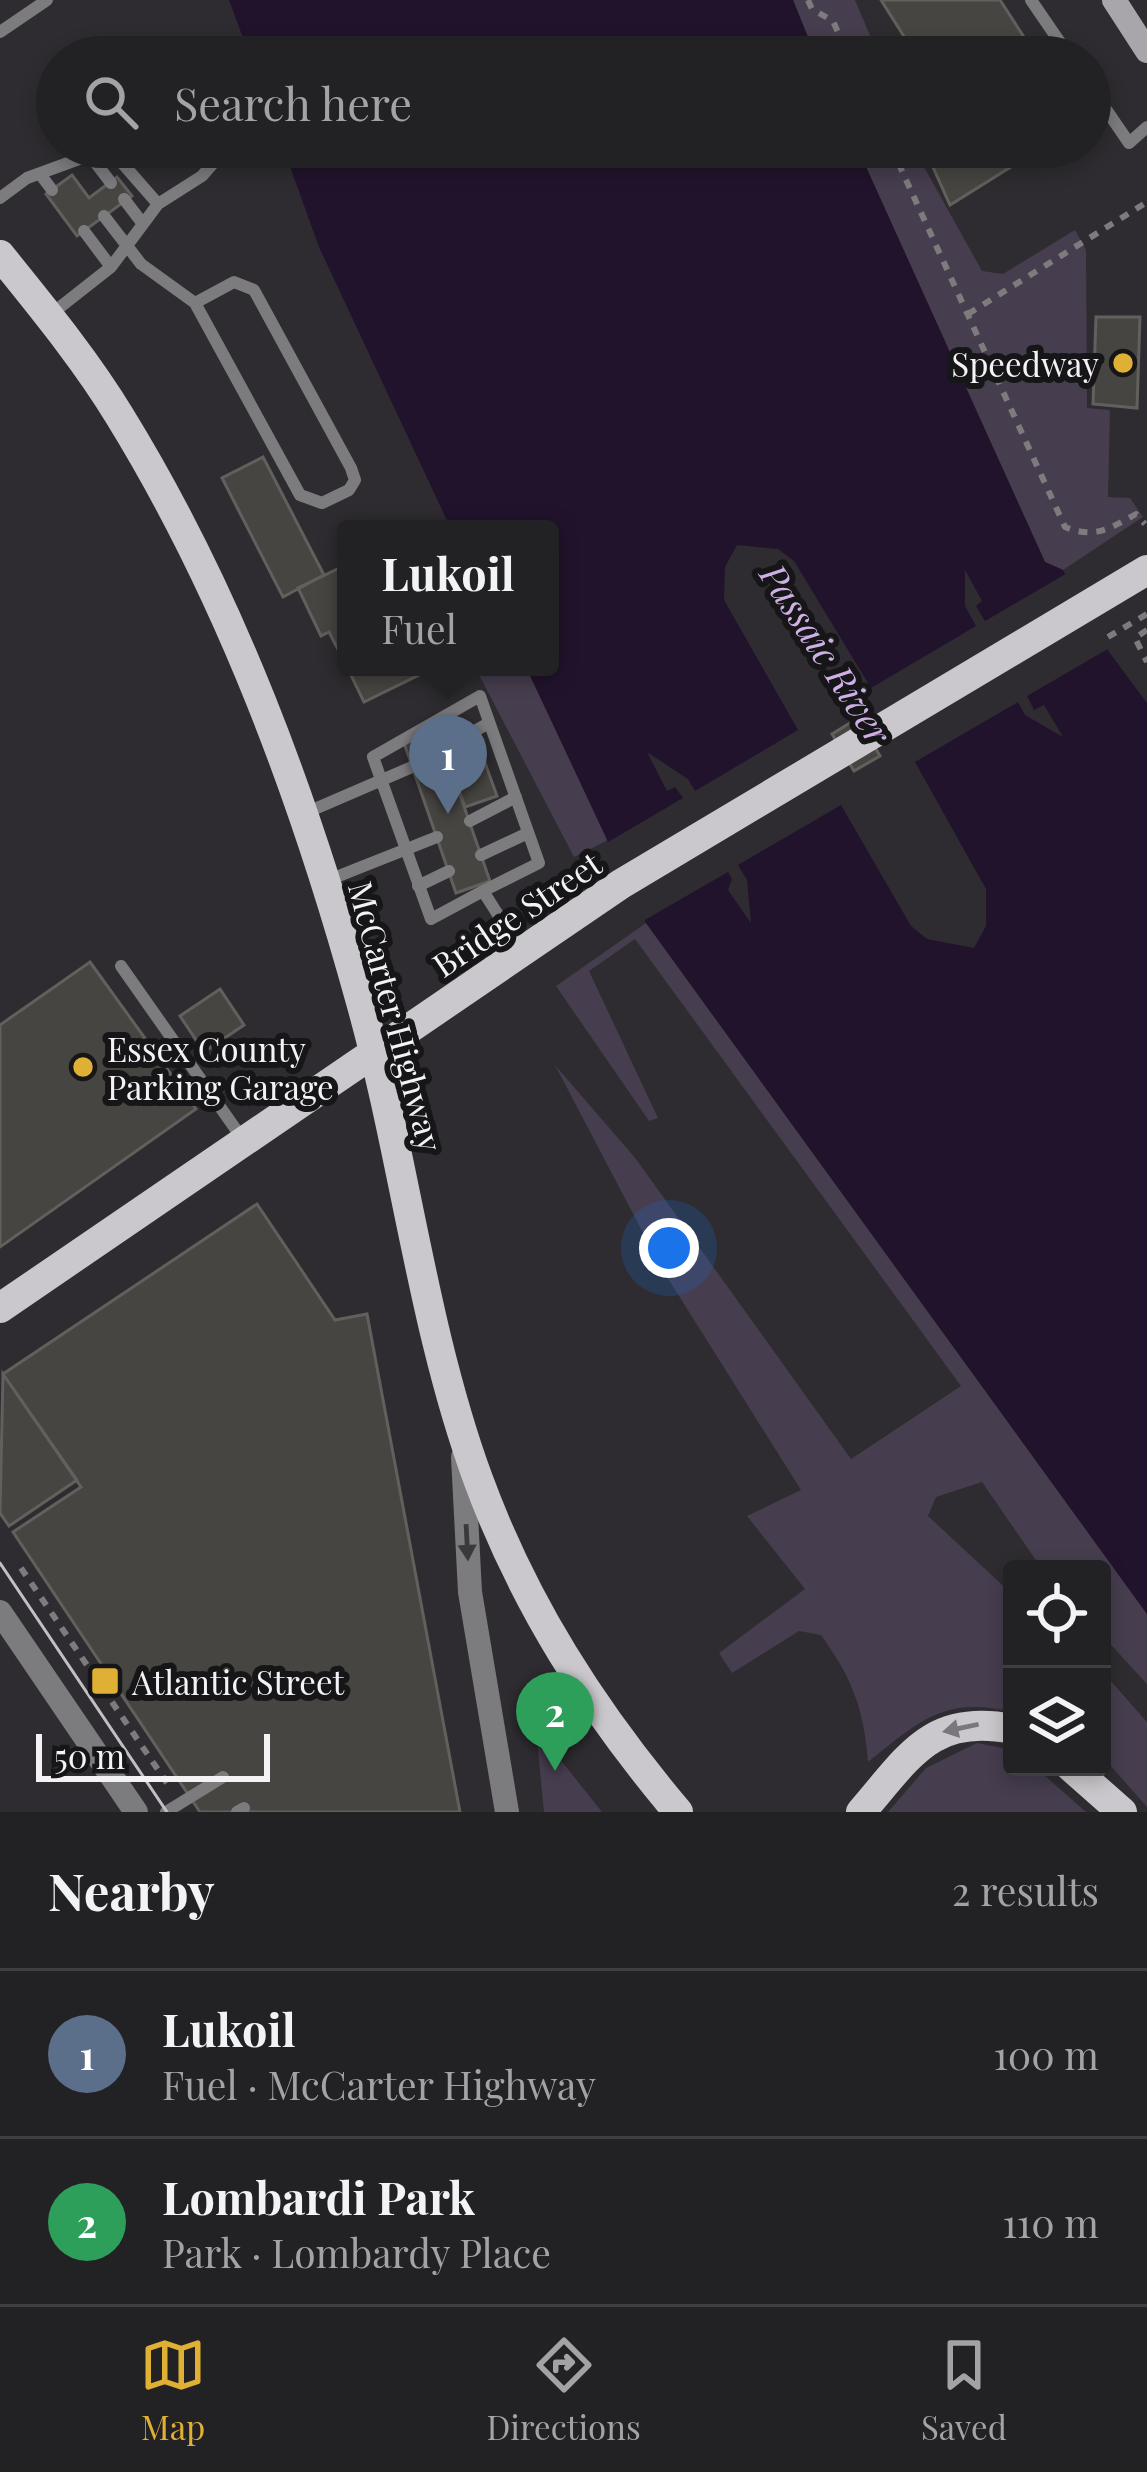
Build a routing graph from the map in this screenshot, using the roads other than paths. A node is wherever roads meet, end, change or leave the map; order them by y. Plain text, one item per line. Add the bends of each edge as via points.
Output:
1 (47, 0) edge
2 (1031, 0) edge
3 (1114, 0) edge
4 (0, 32) edge
5 (1056, 36) edge
6 (1147, 51) edge
7 (1111, 117) edge
8 (1147, 127) edge
9 (72, 168) edge
10 (100, 168) edge
11 (130, 168) edge
12 (208, 168) edge
13 (40, 174) junction
14 (111, 183) dead end
15 (52, 190) dead end
16 (0, 198) edge
17 (124, 200) dead end
18 (158, 204) junction
19 (104, 217) dead end
20 (143, 224) junction
21 (84, 231) dead end
22 (127, 248) junction
23 (0, 255) edge
24 (111, 267) junction
25 (195, 303) junction
26 (49, 316) junction
27 (1147, 571) edge
28 (490, 723) junction
29 (444, 748) dead end
30 (412, 766) dead end
31 (382, 784) junction
32 (516, 797) junction
33 (302, 814) junction
34 (470, 820) dead end
35 (528, 833) junction
36 (437, 837) dead end
37 (406, 852) junction
38 (482, 855) dead end
39 (449, 871) dead end
40 (325, 881) junction
41 (418, 886) junction
42 (483, 891) junction
43 (521, 952) junction
44 (121, 966) dead end
45 (374, 1053) junction
46 (245, 1142) junction
47 (0, 1308) edge
48 (461, 1425) junction
49 (0, 1612) edge
50 (1003, 1728) edge
51 (1081, 1776) edge
52 (223, 1777) dead end
53 (136, 1812) edge
54 (166, 1812) edge
55 (507, 1812) edge
56 (678, 1812) edge
57 (861, 1812) edge
58 (1122, 1812) edge

1 - 4 lane
2 - 5 lane
3 - 6 main road
7 - 8 lane via 1129,143
9 - 13 lane
10 - 14 lane
11 - 18 lane
12 - 18 lane
13 - 15 lane
13 - 16 lane
17 - 20 lane
18 - 20 lane
19 - 22 lane
20 - 22 lane
21 - 24 lane
22 - 24 lane
22 - 25 lane
23 - 26 main road, McCarter Highway
24 - 26 lane
25 - 25 lane via 299,495 322,503 349,490 351,468 254,290 233,282
26 - 33 main road, McCarter Highway via 117,410 170,506 250,675
27 - 43 main road, Bridge Street via 621,884
28 - 29 lane
28 - 31 lane via 480,695 373,758
28 - 32 lane
30 - 31 lane
31 - 33 lane
31 - 37 lane
32 - 34 lane
32 - 35 lane
33 - 40 main road, McCarter Highway
35 - 38 lane
35 - 42 lane via 539,863
36 - 37 lane
37 - 40 lane
37 - 41 lane
39 - 41 lane
40 - 45 main road, McCarter Highway
41 - 42 lane via 430,919
42 - 43 lane
43 - 45 main road, Bridge Street
44 - 46 lane
45 - 46 main road, Bridge Street
45 - 48 main road, McCarter Highway
46 - 47 main road, Bridge Street
48 -> 55 street via 470,1592
48 - 56 main road, McCarter Highway via 499,1532 572,1675
49 - 53 street
50 -> 57 main road via 964,1724 931,1736
51 - 58 main road
52 - 54 lane

